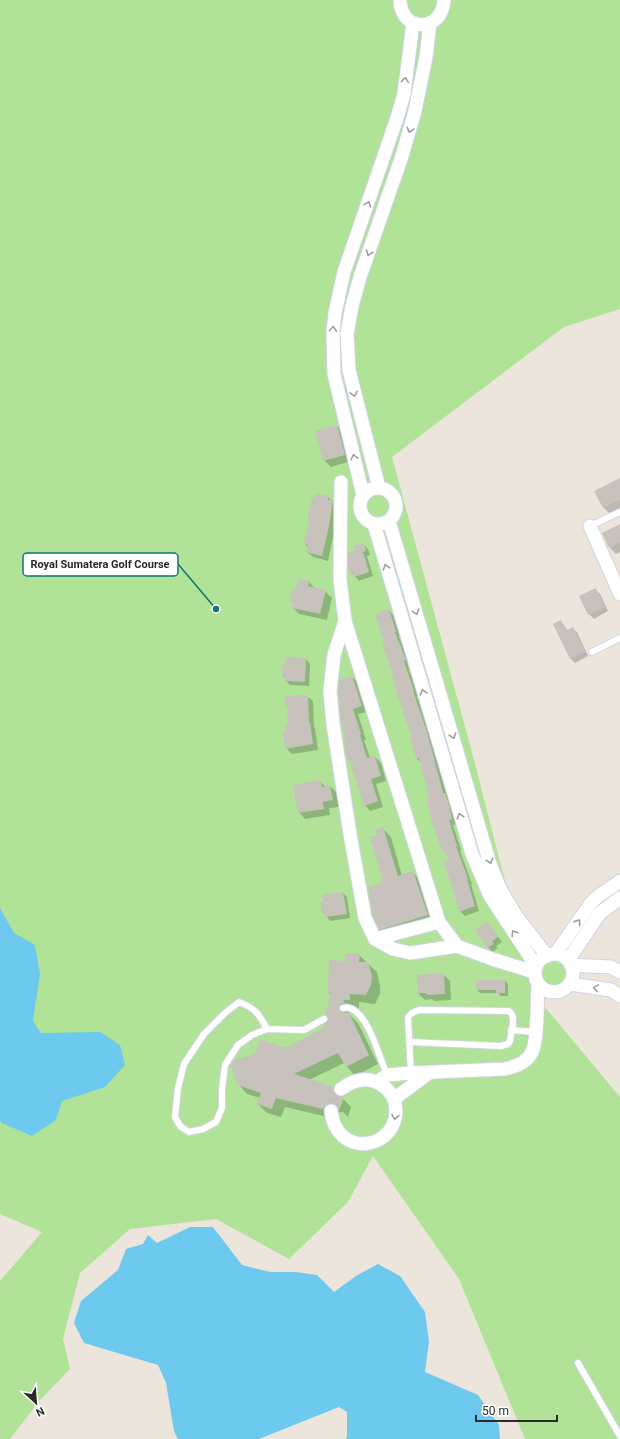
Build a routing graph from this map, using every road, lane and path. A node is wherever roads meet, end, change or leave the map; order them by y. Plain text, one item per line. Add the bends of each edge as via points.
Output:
1 (400, 0) edge
2 (444, 0) edge
3 (413, 23) junction
4 (430, 23) junction
5 (349, 370) junction
6 (334, 374) junction
7 (341, 482) dead end
8 (379, 488) junction
9 (363, 495) junction
10 (620, 512) edge
11 (389, 521) junction
12 (374, 524) junction
13 (590, 526) joint
14 (620, 594) edge
15 (345, 621) junction
16 (620, 638) edge
17 (592, 652) dead end
18 (620, 881) edge
19 (620, 898) edge
20 (439, 922) junction
21 (375, 939) junction
22 (457, 946) junction
23 (551, 954) junction
24 (570, 962) junction
25 (620, 972) edge
26 (536, 974) junction
27 (570, 984) junction
28 (620, 996) edge
29 (343, 1008) dead end
30 (324, 1019) dead end
31 (267, 1029) junction
32 (512, 1030) junction
33 (535, 1032) junction
34 (409, 1042) junction
35 (429, 1072) junction
36 (411, 1073) junction
37 (382, 1079) junction
38 (412, 1086) junction
39 (341, 1089) tunnel mouth
40 (394, 1099) junction
41 (331, 1111) tunnel mouth
42 (578, 1364) dead end
43 (620, 1436) edge

1 - 3 street via 402,14
2 - 4 street via 441,14
3 - 4 street
6 -> 3 street via 333,332 344,272 404,94
4 -> 5 street via 415,111 352,306 347,334
5 - 6 street
5 -> 8 street
9 -> 6 street
7 - 15 street via 340,580
8 - 9 street via 373,488
8 - 11 street via 389,491 396,501 395,512
9 - 12 street via 359,506 360,512 368,522
10 - 13 lane
11 - 12 street
11 -> 23 street via 490,864 500,890 517,917
26 -> 12 street via 490,896 472,854
13 - 14 street
15 - 20 street
15 - 21 street via 334,655 330,691 365,918
16 - 17 lane
23 -> 18 street via 591,903
19 - 24 street via 600,913
20 - 21 street
20 - 22 street
21 - 22 street via 393,949 410,953
22 - 26 street
23 - 24 street
23 - 26 street via 539,961
24 - 25 street via 610,967
24 - 27 street via 573,971
26 - 27 street via 542,989 554,993
26 - 33 street
28 -> 27 street via 611,990
29 - 37 lane via 355,1011 365,1021
30 - 31 lane via 304,1030
31 - 31 lane via 238,1045 225,1065 222,1108 216,1122 203,1129 189,1132 180,1126 175,1117 184,1064 204,1034 239,1002 251,1007
32 - 33 lane
32 - 34 lane via 508,1044 501,1046
32 - 34 lane via 513,1016 509,1011 419,1010 408,1018
33 - 35 street via 532,1052 515,1067
34 - 36 lane
35 - 36 street
35 - 38 street
36 - 37 street
36 - 38 lane
37 - 39 street via 358,1080
37 - 40 street
38 - 40 street
40 -> 41 street via 396,1111 389,1132 380,1140 369,1144 347,1140 334,1124
42 - 43 lane

